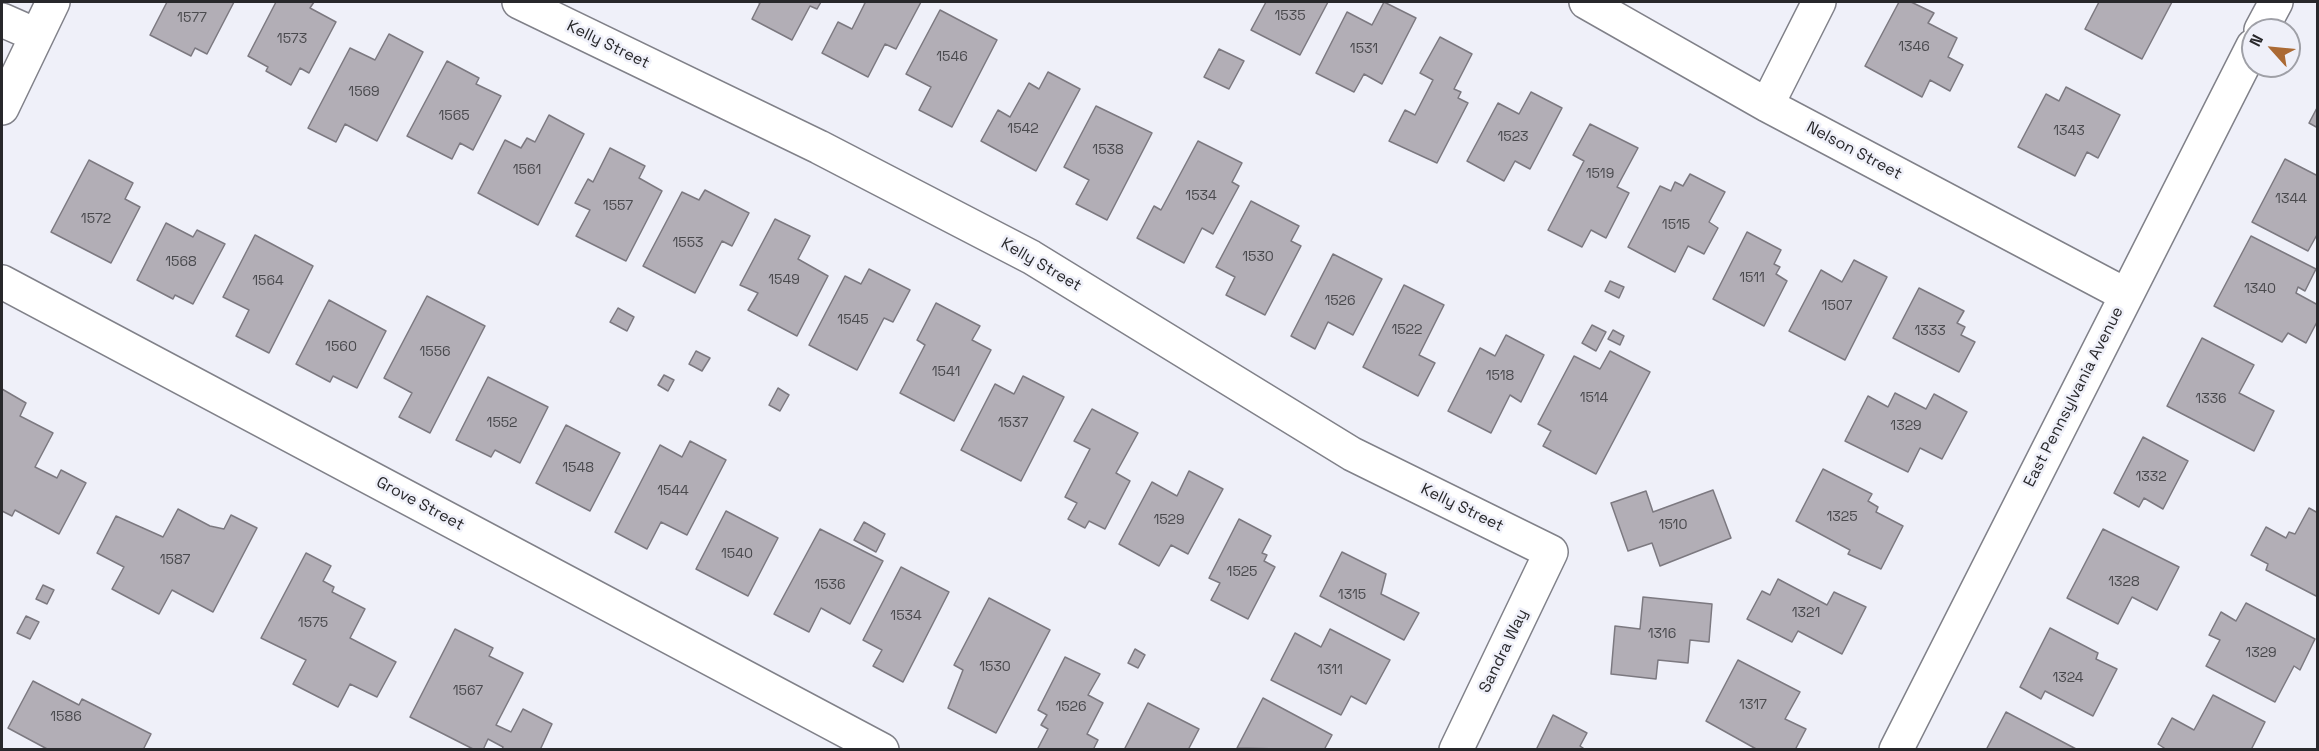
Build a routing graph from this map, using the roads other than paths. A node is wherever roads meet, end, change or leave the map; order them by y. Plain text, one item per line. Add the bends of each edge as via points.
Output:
1 (53, 2) edge
2 (519, 2) edge
3 (1586, 2) edge
4 (1819, 2) edge
5 (2276, 2) edge
6 (2267, 18) edge
7 (2, 20) edge
8 (36, 35) junction
9 (2241, 70) edge
10 (1767, 105) junction
11 (2, 108) edge
12 (2, 282) edge
13 (2126, 295) junction
14 (1551, 552) joint
15 (832, 738) edge
16 (882, 750) edge
17 (1456, 750) edge
18 (1896, 750) edge

1 - 8 street
2 - 14 street, Kelly Street via 819,147 1031,257 1352,454
3 - 10 street, Nelson Street
4 - 10 street
5 - 6 street
7 - 8 street
8 - 11 street
9 - 13 street, East Pennsylvania Avenue
10 - 13 street, Nelson Street
12 - 15 street, Grove Street
13 - 18 street, East Pennsylvania Avenue
14 - 17 street, Sandra Way
15 - 16 street, Grove Street

